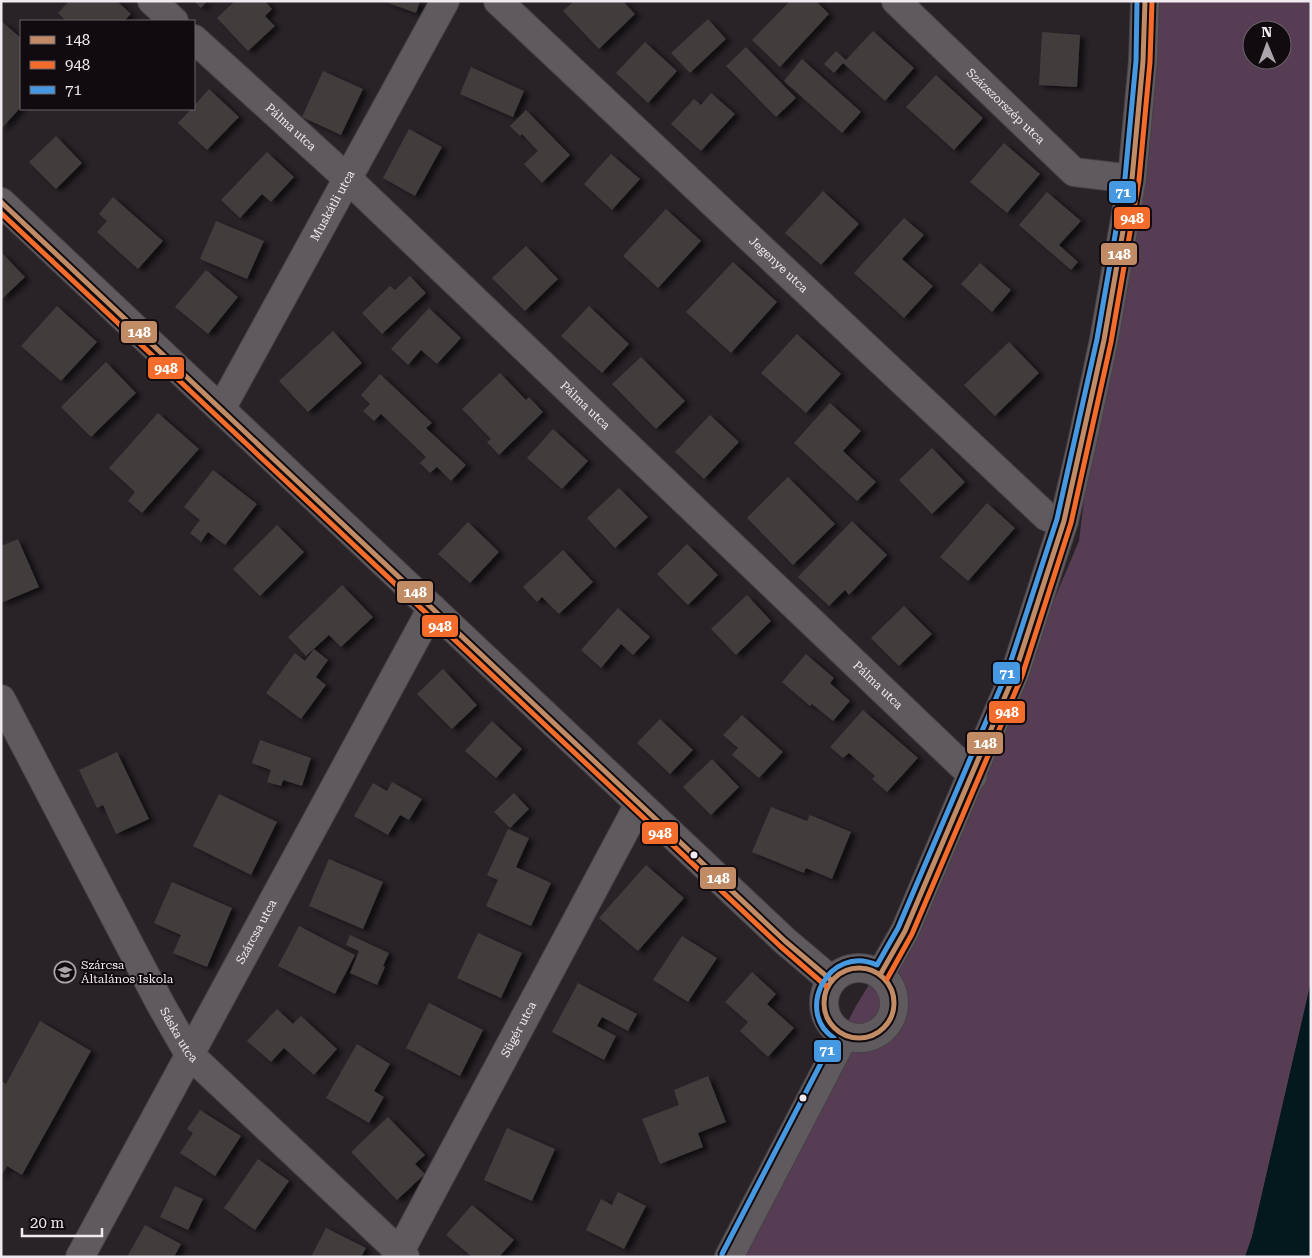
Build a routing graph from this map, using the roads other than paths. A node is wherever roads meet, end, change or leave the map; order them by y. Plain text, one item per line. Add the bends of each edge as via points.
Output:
1 (152, 1) edge
2 (445, 1) edge
3 (498, 1) edge
4 (896, 1) edge
5 (1145, 1) edge
6 (173, 20) edge
7 (195, 40) edge
8 (348, 178) junction
9 (1132, 179) junction
10 (1, 202) edge
11 (221, 410) junction
12 (1064, 521) junction
13 (432, 608) junction
14 (5, 713) edge
15 (973, 776) junction
16 (639, 804) junction
17 (880, 976) junction
18 (831, 980) junction
19 (844, 1036) junction
20 (188, 1054) junction
21 (401, 1255) edge
22 (80, 1257) edge
23 (729, 1257) edge

1 - 6 street
2 - 8 street, Muskátli utca
3 - 12 street, Jegenye utca via 1047,517
4 - 9 street, Százszorszép utca via 1074,172
5 - 9 street
7 - 8 street, Pálma utca
8 - 11 street, Muskátli utca
8 - 15 street, Pálma utca
9 - 12 street via 1104,340
10 - 11 street
11 - 13 street
12 - 15 street via 1016,673
13 - 16 street
13 - 20 street, Szárcsa utca
14 - 20 street, Sáska utca
15 - 17 street via 905,931
16 - 18 street
16 - 21 street, Sügér utca
17 - 18 street via 860,967 844,970
17 - 19 street via 890,986 894,1000 891,1017 881,1031 871,1036
18 - 19 street via 825,992 824,1012 832,1027
19 - 23 street
20 - 21 street, Sáska utca
20 - 22 street, Szárcsa utca

